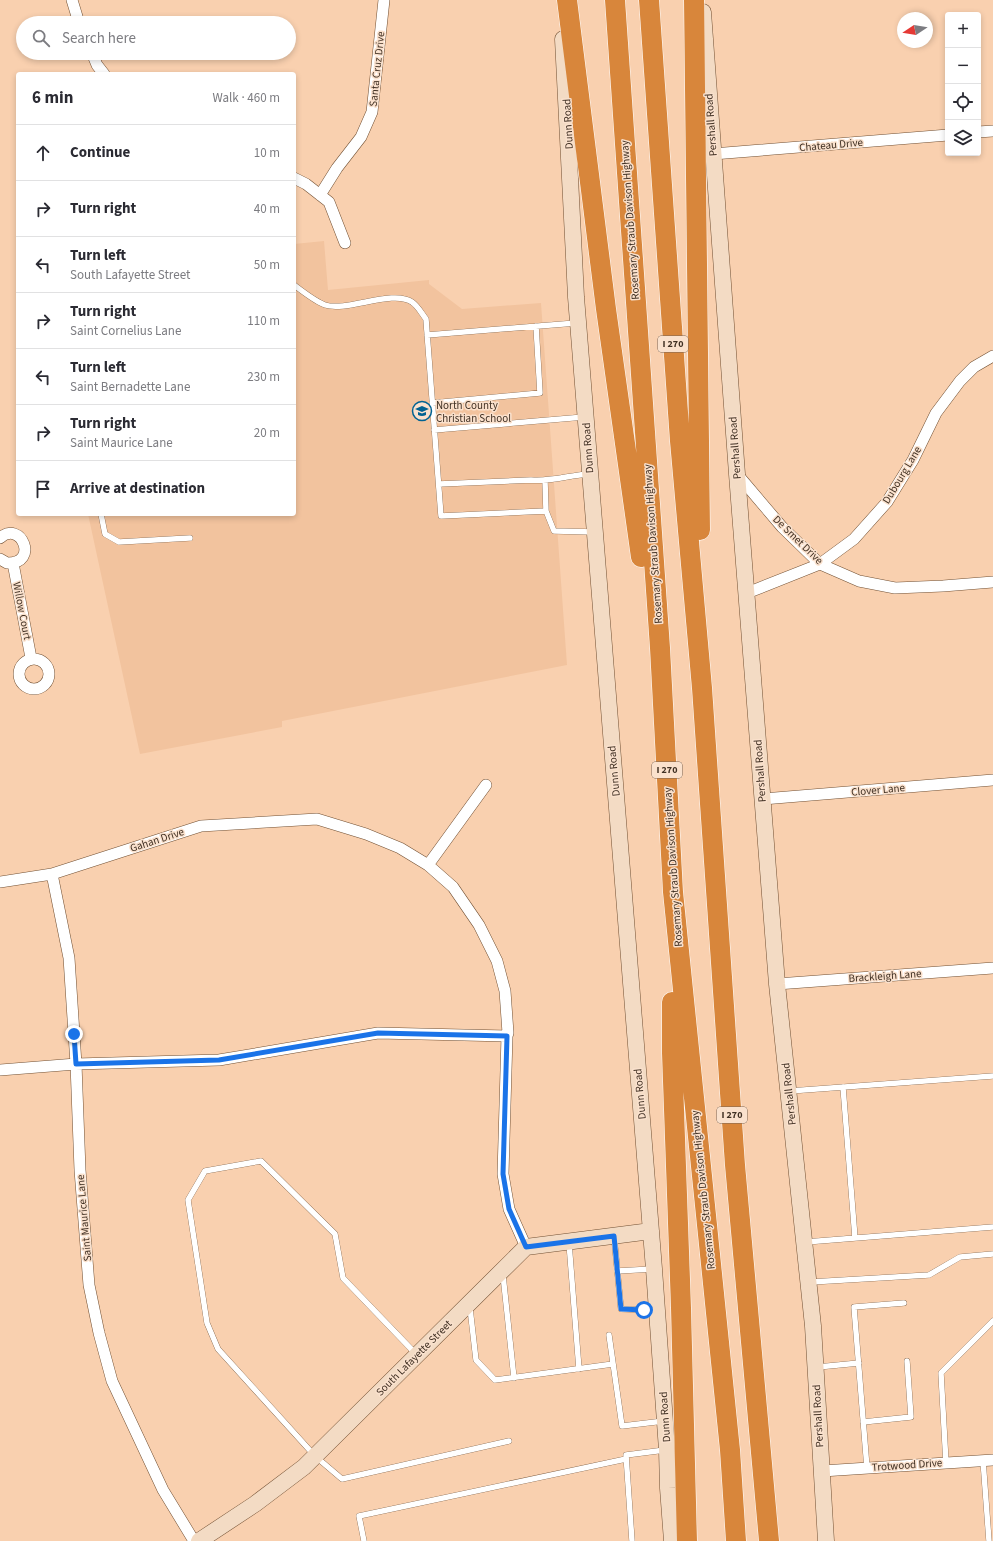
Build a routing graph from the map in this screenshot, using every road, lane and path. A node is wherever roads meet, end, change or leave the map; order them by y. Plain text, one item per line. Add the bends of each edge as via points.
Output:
1 (72, 0) edge
2 (384, 0) edge
3 (562, 0) edge
4 (567, 0) edge
5 (615, 0) edge
6 (649, 0) edge
7 (694, 0) edge
8 (702, 0) edge
9 (77, 16) edge
10 (95, 60) edge
11 (102, 72) edge
12 (993, 131) edge
13 (981, 132) edge
14 (945, 135) edge
15 (713, 154) junction
16 (296, 179) edge
17 (320, 195) junction
18 (345, 243) dead end
19 (296, 286) edge
20 (578, 322) junction
21 (536, 326) junction
22 (427, 335) junction
23 (993, 356) edge
24 (432, 403) junction
25 (586, 417) junction
26 (434, 430) junction
27 (590, 474) junction
28 (737, 474) junction
29 (545, 481) junction
30 (439, 484) junction
31 (546, 511) junction
32 (101, 516) edge
33 (595, 532) junction
34 (0, 538) edge
35 (190, 538) dead end
36 (0, 559) edge
37 (13, 563) junction
38 (820, 564) junction
39 (993, 582) edge
40 (747, 594) junction
41 (660, 648) junction
42 (31, 658) dead end
43 (702, 688) junction
44 (993, 780) edge
45 (486, 785) dead end
46 (763, 799) junction
47 (428, 865) junction
48 (52, 874) junction
49 (0, 882) edge
50 (673, 892) junction
51 (993, 968) edge
52 (777, 984) junction
53 (507, 1036) junction
54 (76, 1064) junction
55 (0, 1070) edge
56 (993, 1076) edge
57 (843, 1087) junction
58 (789, 1091) junction
59 (993, 1227) edge
60 (651, 1231) junction
61 (614, 1236) junction
62 (855, 1238) junction
63 (568, 1242) junction
64 (804, 1242) junction
65 (526, 1247) junction
66 (993, 1254) edge
67 (654, 1269) junction
68 (503, 1270) junction
69 (617, 1272) junction
70 (808, 1282) junction
71 (469, 1303) junction
72 (904, 1304) dead end
73 (657, 1310) junction
74 (993, 1321) edge
75 (609, 1336) dead end
76 (417, 1354) junction
77 (907, 1360) dead end
78 (859, 1363) junction
79 (613, 1364) junction
80 (815, 1367) junction
81 (579, 1369) junction
82 (514, 1378) junction
83 (665, 1421) junction
84 (863, 1422) junction
85 (509, 1441) dead end
86 (667, 1450) junction
87 (315, 1456) junction
88 (626, 1459) junction
89 (988, 1460) edge
90 (946, 1463) junction
91 (867, 1468) junction
92 (822, 1471) junction
93 (194, 1541) edge
94 (199, 1541) edge
95 (364, 1541) edge
96 (632, 1541) edge
97 (672, 1541) edge
98 (687, 1541) edge
99 (736, 1541) edge
100 (769, 1541) edge
101 (826, 1541) edge
102 (990, 1541) edge

1 - 9 street
2 - 17 street, Santa Cruz Drive via 372,112 361,137
3 - 20 street, Dunn Road
4 - 41 highway via 606,309 649,610
5 - 41 highway, Rosemary Straub Davison Highway / I 270
6 - 43 highway, I 270 via 680,441
7 - 43 highway
8 - 15 street, Pershall Road
10 - 11 street
12 - 13 street
14 - 15 street, Chateau Drive
15 - 28 street, Pershall Road
16 - 17 street
17 - 18 street via 329,202
19 - 22 lane via 324,305 335,306 386,298 405,299 413,303 426,319
20 - 21 lane
20 - 25 street, Dunn Road
21 - 22 lane
21 - 24 lane via 540,393
22 - 24 lane
23 - 38 street, Dubourg Lane via 974,367 960,381 936,413 913,460 887,502 854,539
24 - 26 lane
25 - 26 lane
25 - 27 street, Dunn Road
26 - 30 lane
27 - 29 lane
27 - 33 street, Dunn Road
28 - 38 street, De Smet Drive via 782,527
28 - 40 street, Pershall Road
29 - 30 lane
29 - 31 lane
30 - 31 lane via 441,516
31 - 33 lane via 554,531
32 - 35 lane via 105,534 118,542
33 - 60 street, Dunn Road
34 - 37 street via 14,534 23,540 25,546 22,557
36 - 37 street
37 - 42 street, Willow Court
38 - 39 street, De Smet Drive via 858,581 895,588
38 - 40 street, Dubourg Lane
40 - 46 street, Pershall Road
41 - 50 highway, Rosemary Straub Davison Highway / I 270
43 - 100 highway, I 270 via 736,1173
44 - 46 street, Clover Lane
45 - 47 street
46 - 52 street, Pershall Road
47 - 48 street, Gahan Drive via 400,848 366,834 317,819 201,826
47 - 53 street via 453,887 479,925 497,961 505,991
48 - 49 street, Gahan Drive
48 - 54 street, Saint Maurice Lane via 69,958
50 - 98 highway via 672,1053
50 - 99 highway, Rosemary Straub Davison Highway / I 270 via 730,1450
51 - 52 street, Brackleigh Lane
52 - 58 street, Pershall Road
53 - 54 street via 378,1033 219,1060
53 - 65 street via 503,1174 509,1209
54 - 55 street
54 - 93 street, Saint Maurice Lane via 80,1170 89,1277 99,1333 112,1380 163,1490
56 - 57 lane
57 - 58 lane
57 - 62 lane
58 - 64 street, Pershall Road
59 - 62 lane
60 - 61 street
60 - 67 street, Dunn Road
61 - 63 street
61 - 69 lane
62 - 64 lane
63 - 65 street
63 - 81 lane
64 - 70 street, Pershall Road
65 - 68 street, South Lafayette Street
66 - 70 lane via 960,1257 929,1275
67 - 69 lane
67 - 73 street, Dunn Road
68 - 71 street, South Lafayette Street
68 - 82 lane
69 - 73 lane via 621,1309
70 - 80 street, Pershall Road
71 - 76 street, South Lafayette Street
71 - 82 lane via 476,1360 495,1380
72 - 78 lane via 854,1306
73 - 83 street, Dunn Road
74 - 90 lane via 941,1372
75 - 79 lane
76 - 87 street, South Lafayette Street
76 - 87 lane via 343,1278 335,1234 261,1161 205,1172 188,1200 207,1323 218,1349
77 - 84 lane via 911,1418
78 - 80 lane
78 - 84 lane
79 - 81 lane
79 - 83 lane via 622,1426
80 - 92 street, Pershall Road
81 - 82 lane
83 - 86 street, Dunn Road
84 - 91 lane
85 - 87 lane via 342,1479
86 - 88 lane via 626,1455
86 - 97 street, Dunn Road
87 - 94 street, South Lafayette Street via 254,1504
88 - 95 lane via 359,1516
88 - 96 lane
89 - 90 street, Trotwood Drive
89 - 102 lane
90 - 91 street, Trotwood Drive
91 - 92 street, Trotwood Drive
92 - 101 street, Pershall Road

